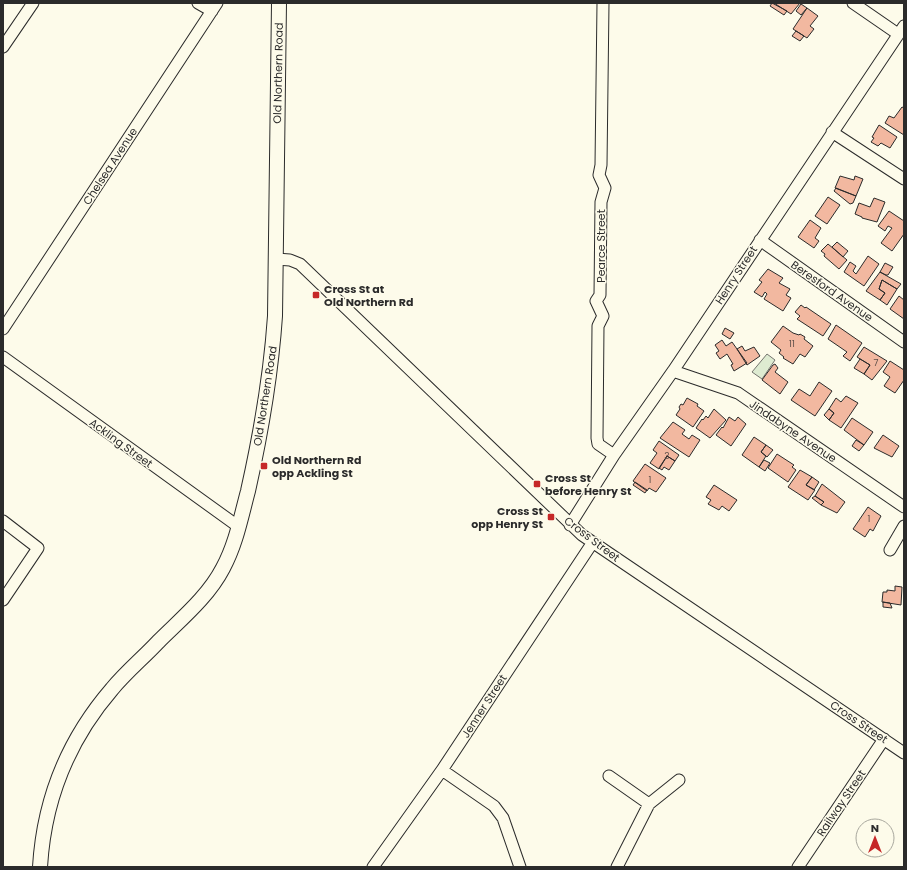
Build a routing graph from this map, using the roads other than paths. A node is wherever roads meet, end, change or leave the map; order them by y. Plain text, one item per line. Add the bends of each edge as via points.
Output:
1 (33, 3) edge
2 (198, 3) edge
3 (279, 3) edge
4 (604, 3) edge
5 (853, 3) edge
6 (215, 7) edge
7 (901, 30) edge
8 (3, 47) edge
9 (832, 132) junction
10 (904, 180) edge
11 (760, 240) junction
12 (276, 259) junction
13 (3, 329) edge
14 (904, 342) edge
15 (3, 357) edge
16 (673, 371) junction
17 (614, 455) junction
18 (904, 507) edge
19 (3, 521) edge
20 (570, 525) junction
21 (904, 526) edge
22 (239, 527) junction
23 (593, 542) junction
24 (890, 550) dead end
25 (3, 600) edge
26 (884, 739) junction
27 (904, 753) edge
28 (442, 770) junction
29 (609, 776) dead end
30 (679, 780) dead end
31 (649, 804) junction
32 (40, 867) edge
33 (373, 867) edge
34 (520, 867) edge
35 (617, 867) edge
36 (798, 867) edge

1 - 8 street
2 - 6 street
3 - 12 main road, Old Northern Road
4 - 17 street, Pearce Street via 599,175 605,188 601,202 600,295 596,301 603,316 598,326 597,438 598,444
5 - 7 street
6 - 13 street, Chelsea Avenue
7 - 9 street, Henry Street
9 - 10 street
9 - 11 street, Henry Street
11 - 14 street, Beresford Avenue
11 - 16 street, Henry Street
12 - 20 street, Cross Street via 300,264
12 - 22 main road, Old Northern Road via 271,367 255,460
15 - 22 street, Ackling Street
16 - 17 street, Henry Street
16 - 18 street, Jindabyne Avenue via 738,393
17 - 20 street, Henry Street
19 - 25 street via 38,548
20 - 23 street, Cross Street
21 - 24 street
22 - 32 main road, Old Northern Road via 232,549 213,584 196,605 113,688 77,736 53,789 45,820
23 - 26 street, Cross Street
23 - 28 street, Jenner Street
26 - 27 street, Cross Street
26 - 36 street, Railway Street
28 - 33 street, Jenner Street
28 - 34 street via 494,806 508,829
29 - 31 street
30 - 31 street
31 - 35 street

